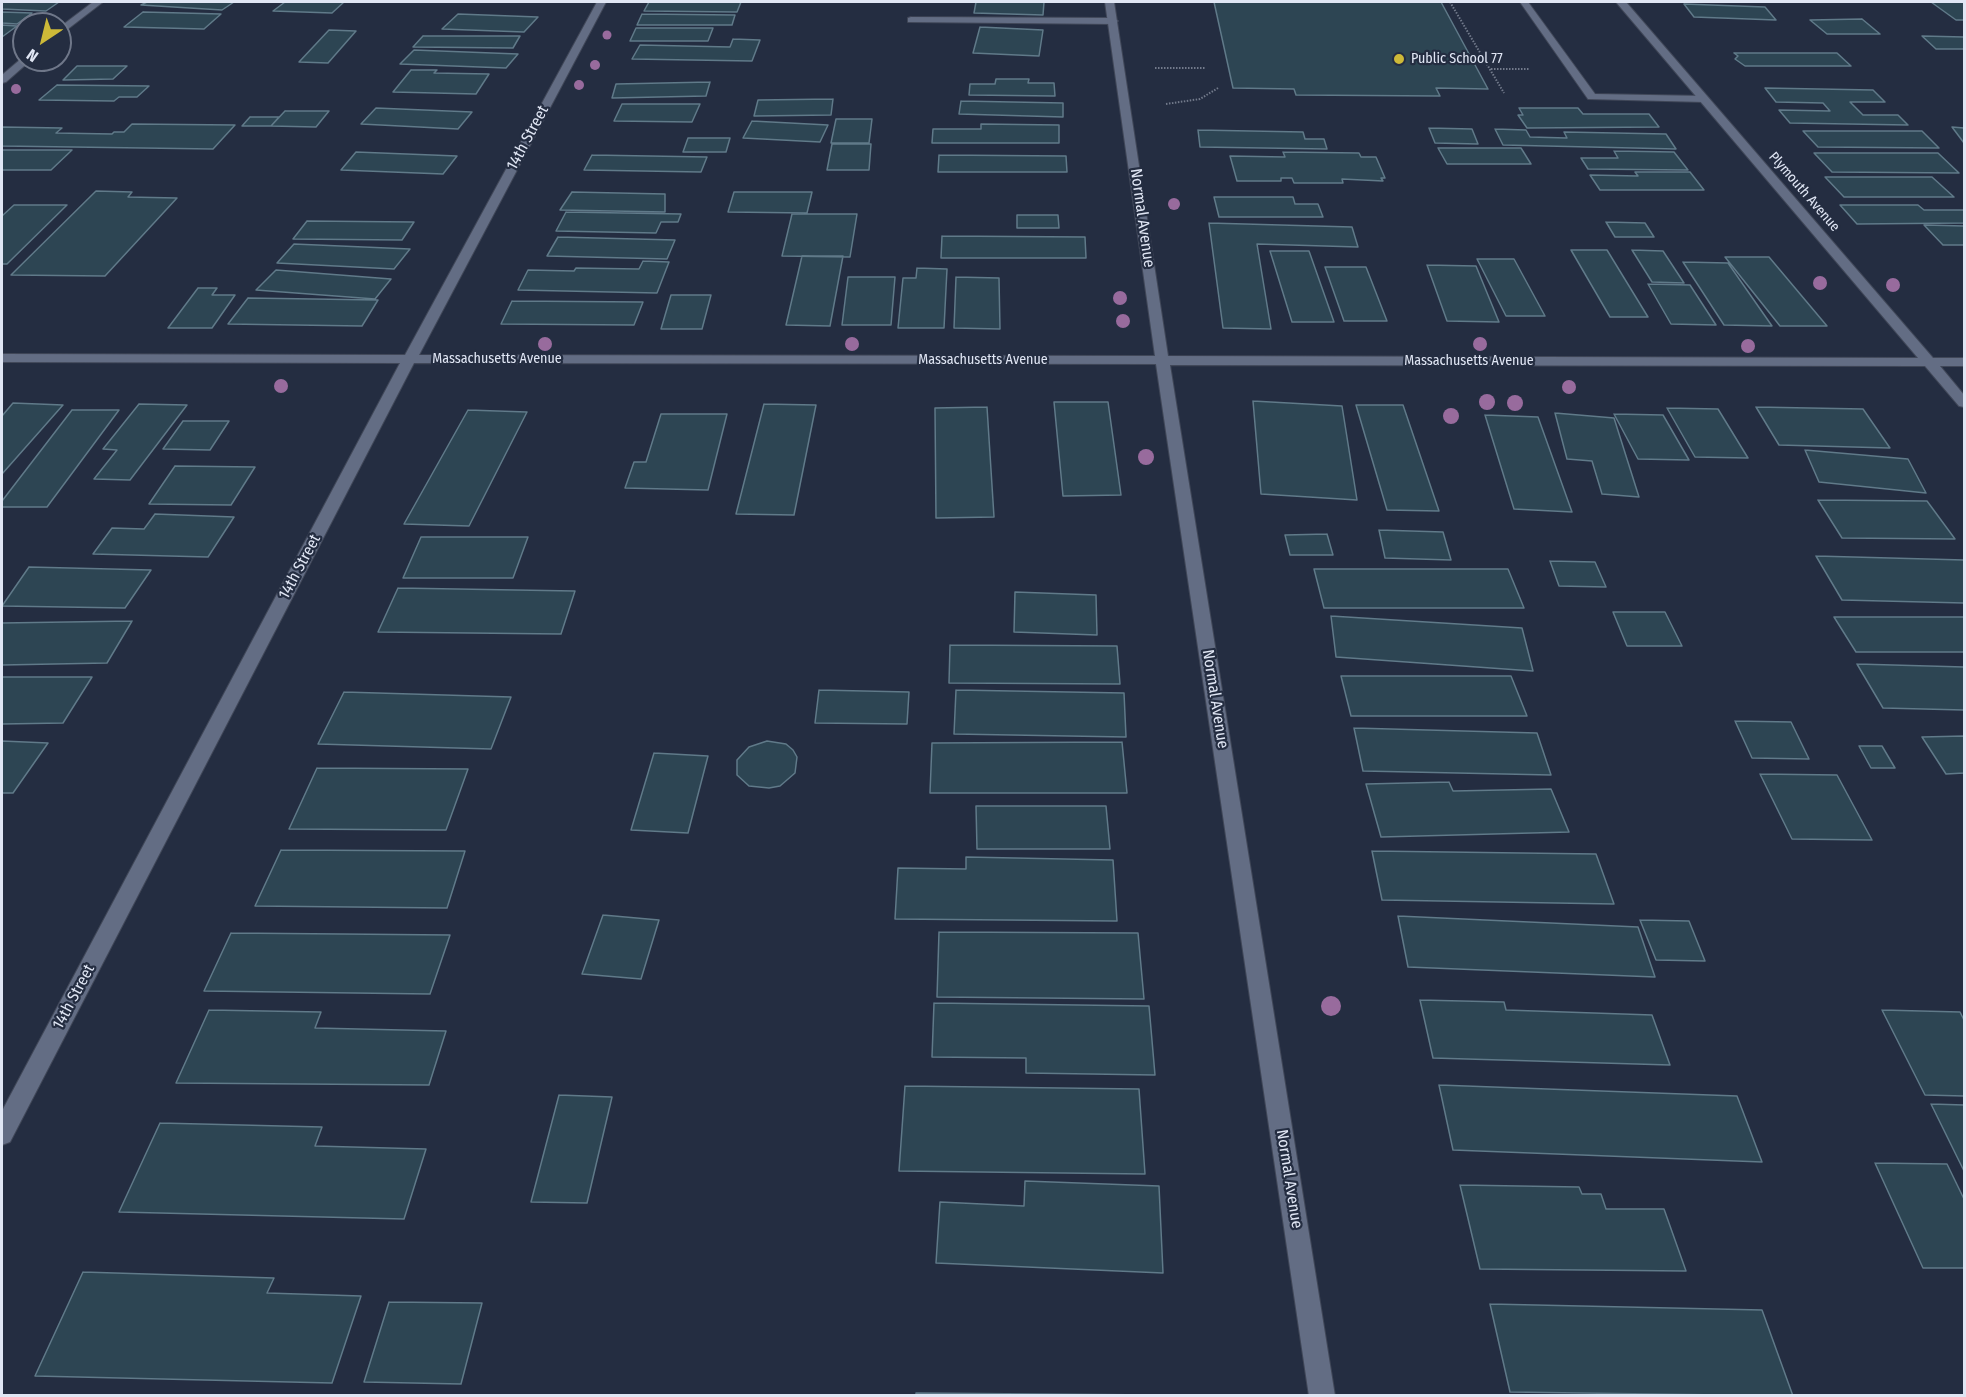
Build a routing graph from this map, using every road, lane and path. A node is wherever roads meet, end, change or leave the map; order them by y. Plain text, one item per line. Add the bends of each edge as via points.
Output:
1 (98, 2) edge
2 (601, 2) edge
3 (1110, 2) edge
4 (1450, 2) edge
5 (1524, 2) edge
6 (1621, 2) edge
7 (911, 20) dead end
8 (1113, 21) junction
9 (72, 23) edge
10 (1152, 68) dead end
11 (1206, 68) dead end
12 (1490, 69) junction
13 (1537, 70) dead end
14 (1218, 88) dead end
15 (1504, 93) dead end
16 (1704, 99) junction
17 (1166, 104) dead end
18 (2, 350) edge
19 (9, 358) edge
20 (410, 359) junction
21 (1162, 360) junction
22 (1930, 362) junction
23 (1965, 362) edge
24 (1965, 403) edge
25 (2, 1134) edge
26 (1322, 1395) edge

1 - 9 street
2 - 20 street, 14th Street
3 - 8 street, Normal Avenue
4 - 12 path
5 - 16 street via 1592,97
6 - 16 street, Plymouth Avenue
7 - 8 street
8 - 21 street, Normal Avenue
10 - 11 path
12 - 13 path
12 - 15 path
14 - 17 path via 1200,99
16 - 22 street, Plymouth Avenue
18 - 19 street
19 - 20 street, Massachusetts Avenue
20 - 21 street, Massachusetts Avenue
20 - 25 street, 14th Street
21 - 22 street, Massachusetts Avenue
21 - 26 street, Normal Avenue
22 - 23 street, Massachusetts Avenue
22 - 24 street, Plymouth Avenue

